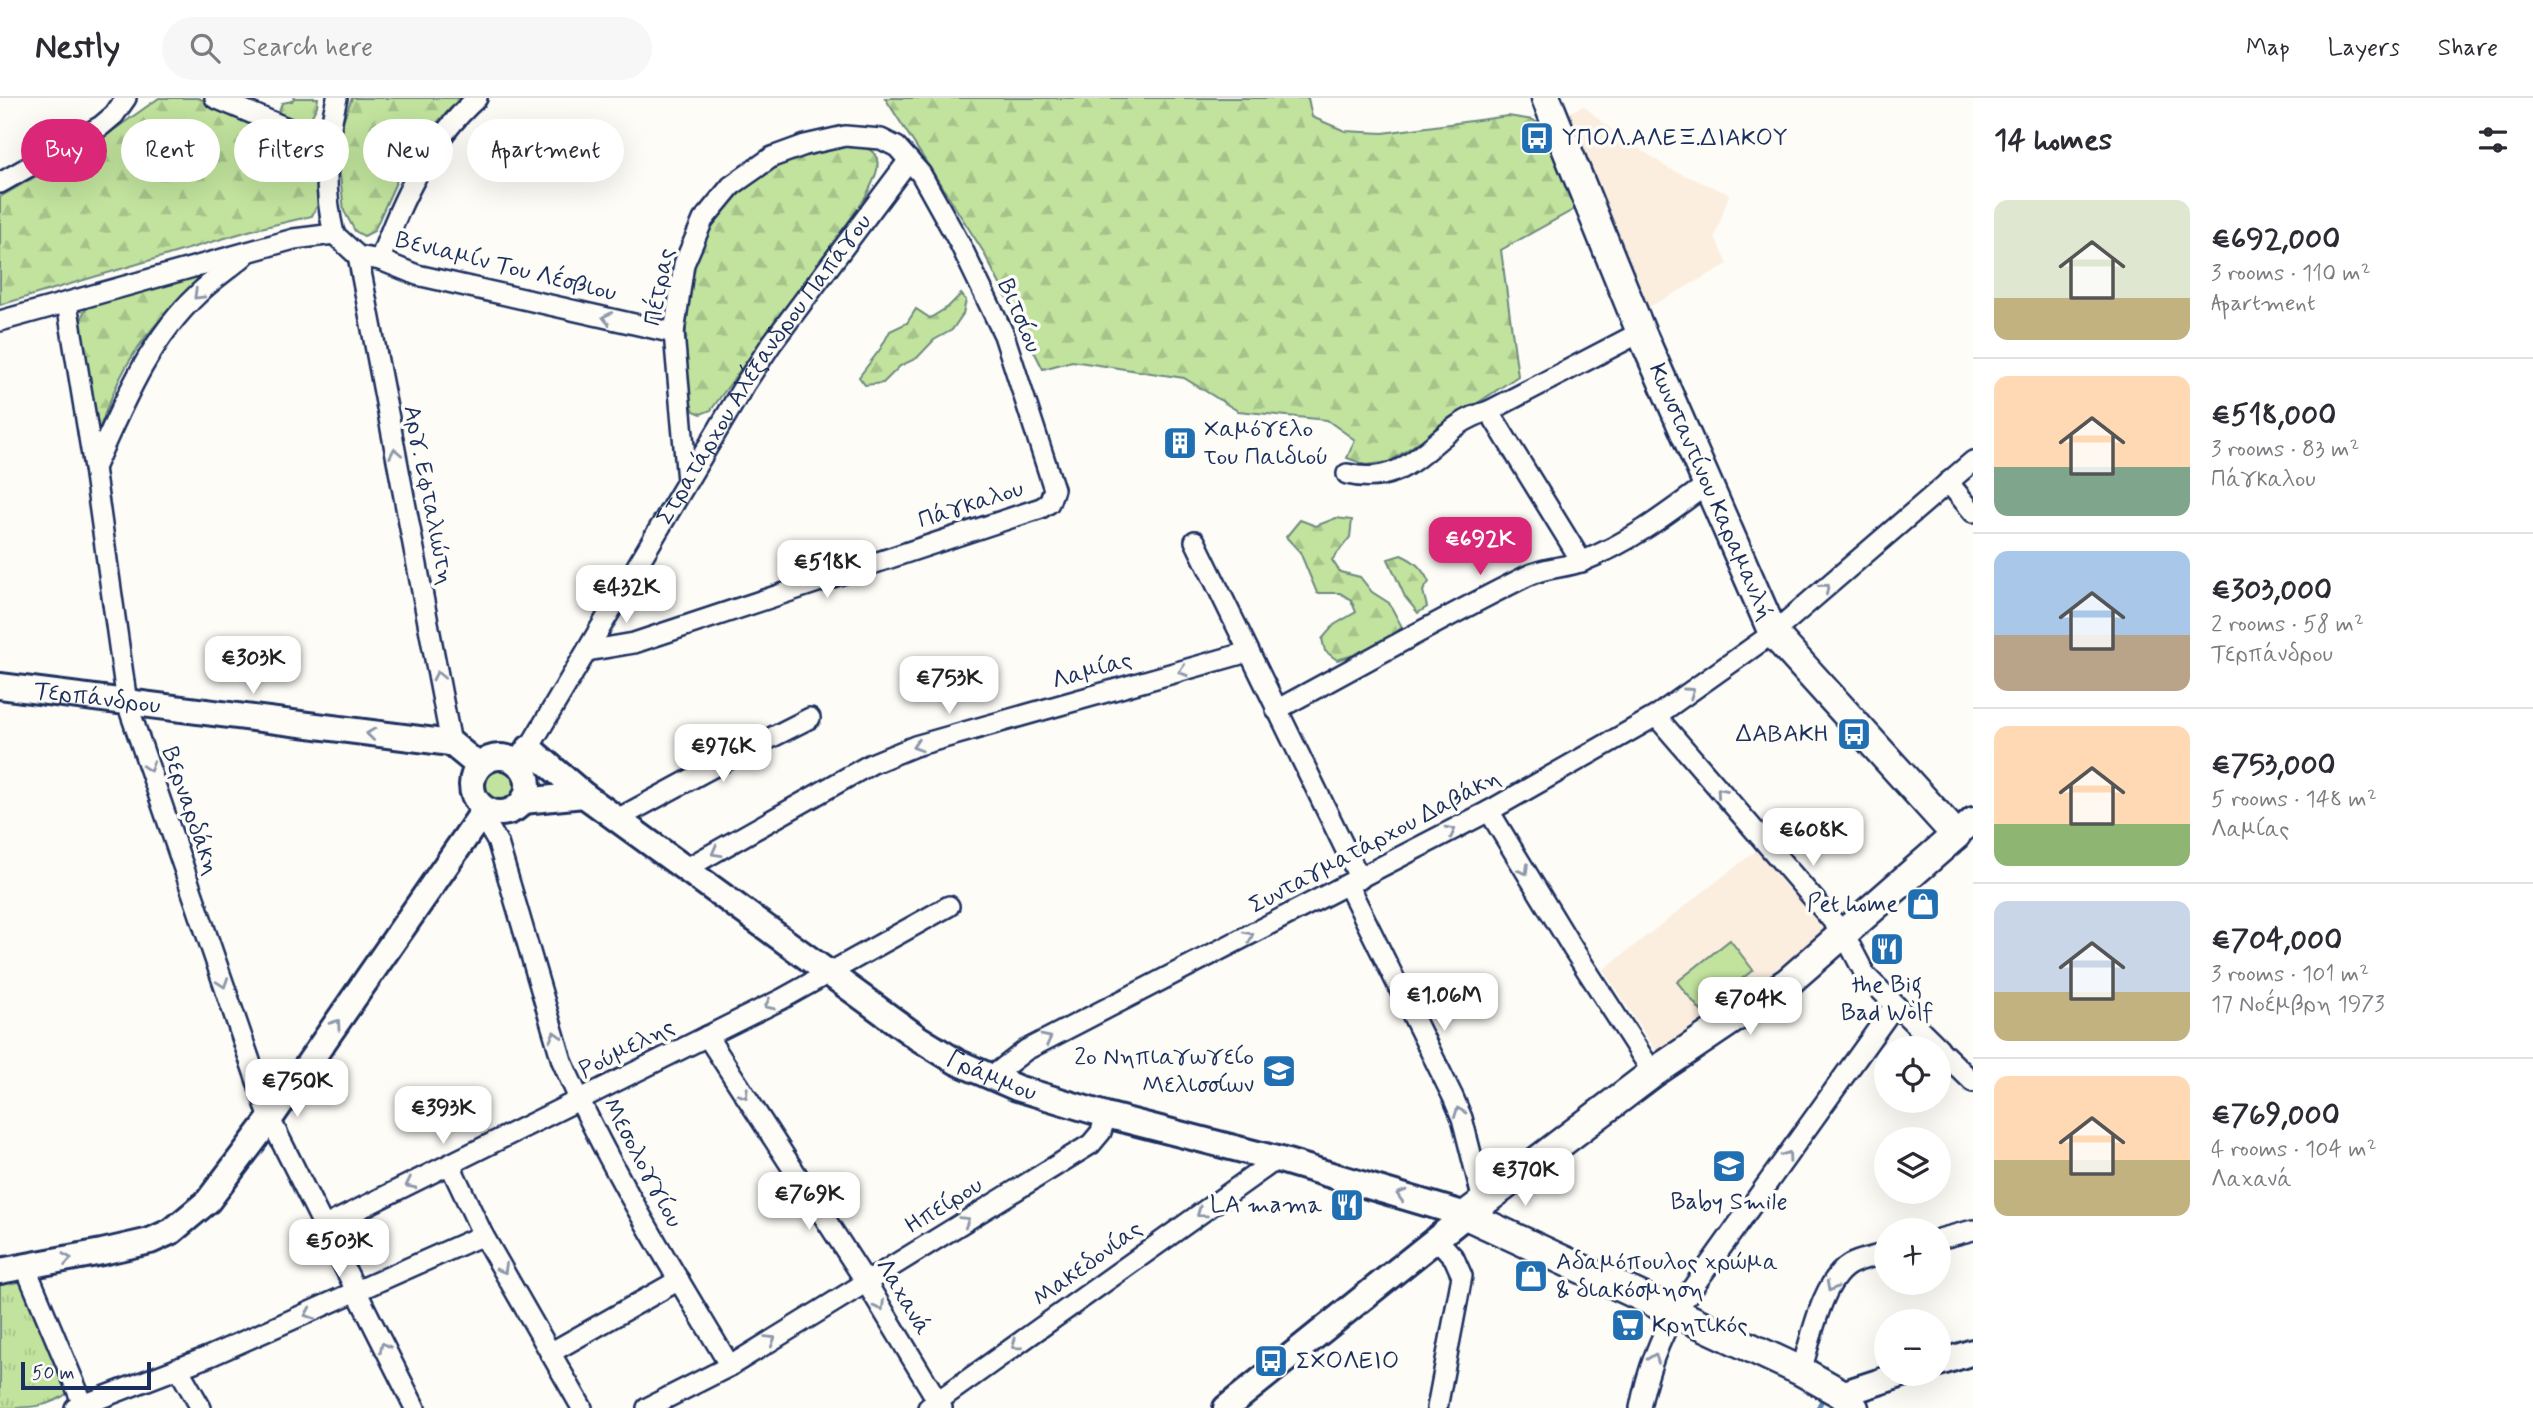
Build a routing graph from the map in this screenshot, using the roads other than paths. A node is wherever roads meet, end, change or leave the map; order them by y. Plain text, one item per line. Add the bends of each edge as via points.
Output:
1 (126, 98) edge
2 (215, 98) edge
3 (337, 98) edge
4 (477, 98) edge
5 (1546, 98) edge
6 (265, 119) edge
7 (333, 119) edge
8 (909, 160) junction
9 (327, 182) edge
10 (0, 183) edge
11 (334, 234) junction
12 (250, 251) junction
13 (358, 256) junction
14 (380, 260) junction
15 (67, 303) junction
16 (0, 321) edge
17 (1641, 332) junction
18 (674, 333) junction
19 (1489, 411) junction
20 (1973, 461) edge
21 (94, 468) junction
22 (1347, 474) dead end
23 (687, 481) junction
24 (1948, 482) junction
25 (1706, 485) junction
26 (1049, 503) joint
27 (1973, 512) edge
28 (1195, 541) dead end
29 (1582, 562) junction
30 (1773, 633) junction
31 (587, 651) junction
32 (1248, 652) junction
33 (0, 686) edge
34 (127, 703) junction
35 (1276, 710) junction
36 (1656, 716) junction
37 (810, 718) dead end
38 (451, 743) junction
39 (523, 756) junction
40 (480, 766) junction
41 (584, 794) junction
42 (523, 801) junction
43 (483, 811) junction
44 (1489, 811) junction
45 (619, 818) junction
46 (1964, 827) edge
47 (687, 868) junction
48 (1354, 882) junction
49 (949, 906) dead end
50 (1844, 934) junction
51 (830, 974) junction
52 (1895, 1005) junction
53 (707, 1036) junction
54 (1927, 1036) edge
55 (1951, 1060) edge
56 (1653, 1073) junction
57 (990, 1077) junction
58 (1973, 1082) edge
59 (581, 1099) junction
60 (1106, 1115) junction
61 (270, 1119) junction
62 (1277, 1159) junction
63 (450, 1164) junction
64 (1484, 1201) junction
65 (323, 1227) junction
66 (1973, 1230) edge
67 (483, 1235) junction
68 (1951, 1236) edge
69 (1515, 1238) junction
70 (1437, 1239) junction
71 (1874, 1257) edge
72 (25, 1266) junction
73 (0, 1271) edge
74 (679, 1280) junction
75 (866, 1282) junction
76 (357, 1293) junction
77 (1675, 1311) junction
78 (1973, 1352) edge
79 (550, 1353) junction
80 (1951, 1359) edge
81 (730, 1366) junction
82 (178, 1368) junction
83 (1801, 1371) junction
84 (1879, 1386) edge
85 (1848, 1401) edge
86 (79, 1406) edge
87 (936, 1406) edge
88 (201, 1408) edge
89 (415, 1408) edge
90 (582, 1408) edge
91 (647, 1408) edge
92 (1226, 1408) edge
93 (1437, 1408) edge
94 (1640, 1408) edge

1 - 10 street via 101,126
2 - 6 street
3 - 7 street
4 - 14 street via 457,116 408,190
5 - 17 main road, Κωνσταντίνου Καραμανλή
8 - 18 street, Πέτρας via 881,139 845,136 772,157 741,179 703,220 684,264
8 - 23 street, Στρατάρχου Αλέξανδρου Παπάγου via 772,343
8 - 26 street, Βιτσίου via 961,246 1003,335 1054,489
9 - 11 street
11 - 12 street
11 - 13 street, Βενιαμίν Του Λέσβιου
12 - 15 street
12 -> 21 street via 199,293 165,333 129,390
13 - 14 street, Βενιαμίν Του Λέσβιου
38 -> 13 street, Αργ. Εφταλιώτη
18 -> 14 street, Βενιαμίν Του Λέσβιου via 417,275
15 - 16 street
15 - 21 street, Βερναρδάκη
17 - 19 street
17 - 25 main road, Κωνσταντίνου Καραμανλή
18 - 23 street, Πέτρας
19 - 22 street via 1472,415 1414,462 1391,474 1366,478
19 - 29 street
20 - 24 street, Συνταγματάρχου Δαβάκη
21 - 34 street, Βερναρδάκη
23 - 31 street, Στρατάρχου Αλέξανδρου Παπάγου
24 - 27 street
30 -> 24 street, Συνταγματάρχου Δαβάκη
25 - 29 street via 1646,529
25 - 30 main road, Κωνσταντίνου Καραμανλή
26 - 31 street, Πάγκαλου via 634,643
28 - 32 street
29 - 35 street via 1548,568 1520,580
36 -> 30 street, Συνταγματάρχου Δαβάκη
30 - 46 main road, Κωνσταντίνου Καραμανλή
31 - 39 street, Στρατάρχου Αλέξανδρου Παπάγου
32 - 35 street
32 -> 47 street, Λαμίας via 915,746 871,764
33 - 34 street, Τερπάνδρου
38 -> 34 street, Τερπάνδρου
34 -> 61 street, Βερναρδάκη
35 - 48 street
36 - 44 street, Συνταγματάρχου Δαβάκη
50 -> 36 street
37 - 45 street
38 - 40 street
39 - 40 street via 494,758
39 - 41 street, Γράμμου
39 - 42 street via 527,785
40 - 43 street via 472,789
41 - 42 street
41 - 45 street, Γράμμου
42 - 43 street via 506,812
59 -> 43 street, Μεσολογγίου via 562,1061 498,843
61 -> 43 street
48 -> 44 street, Συνταγματάρχου Δαβάκη
44 -> 56 street
45 - 47 street, Γράμμου
46 - 50 main road
47 - 51 street, Γράμμου
57 -> 48 street, Συνταγματάρχου Δαβάκη via 1026,1050
64 -> 48 street via 1453,1097
49 - 51 street, Ρούμελης
50 - 52 street via 1866,976
50 - 56 main road via 1788,982
51 -> 53 street, Ρούμελης
51 - 57 street, Γράμμου via 918,1038
52 - 54 street
77 -> 52 street
53 - 59 street, Ρούμελης
53 -> 75 street, Λαχανά
55 - 58 street
56 - 64 main road
57 - 60 street, Γράμμου
59 - 63 street, Ρούμελης
59 - 74 street, Μεσολογγίου
60 - 62 street, Γράμμου
75 -> 60 street, Ηπείρου via 1091,1144
61 - 65 street, Βερναρδάκη
72 -> 61 street via 150,1241 172,1231 208,1201
64 -> 62 street, Γράμμου
62 -> 87 street, Μακεδονίας
63 -> 65 street, Ρούμελης
63 - 67 street
64 - 69 main road
64 - 69 main road via 1501,1213
64 - 70 street
65 - 76 street, Βερναρδάκη
66 - 68 street
67 - 76 street
67 -> 79 street
69 - 77 main road
70 - 92 street
70 - 93 street via 1454,1258 1462,1286
71 -> 83 street via 1850,1264 1830,1287
72 - 73 street
72 - 86 street
74 - 79 street
74 - 81 street, Μεσολογγίου
81 -> 75 street, Ηπείρου
75 -> 87 street, Λαχανά
76 -> 82 street
89 -> 76 street, Βερναρδάκη
77 - 83 main road
94 -> 77 street via 1650,1366
78 - 80 street
79 - 90 street
81 - 91 street, Ηπείρου
82 - 86 street
82 - 88 street
83 - 85 main road
84 - 85 street

